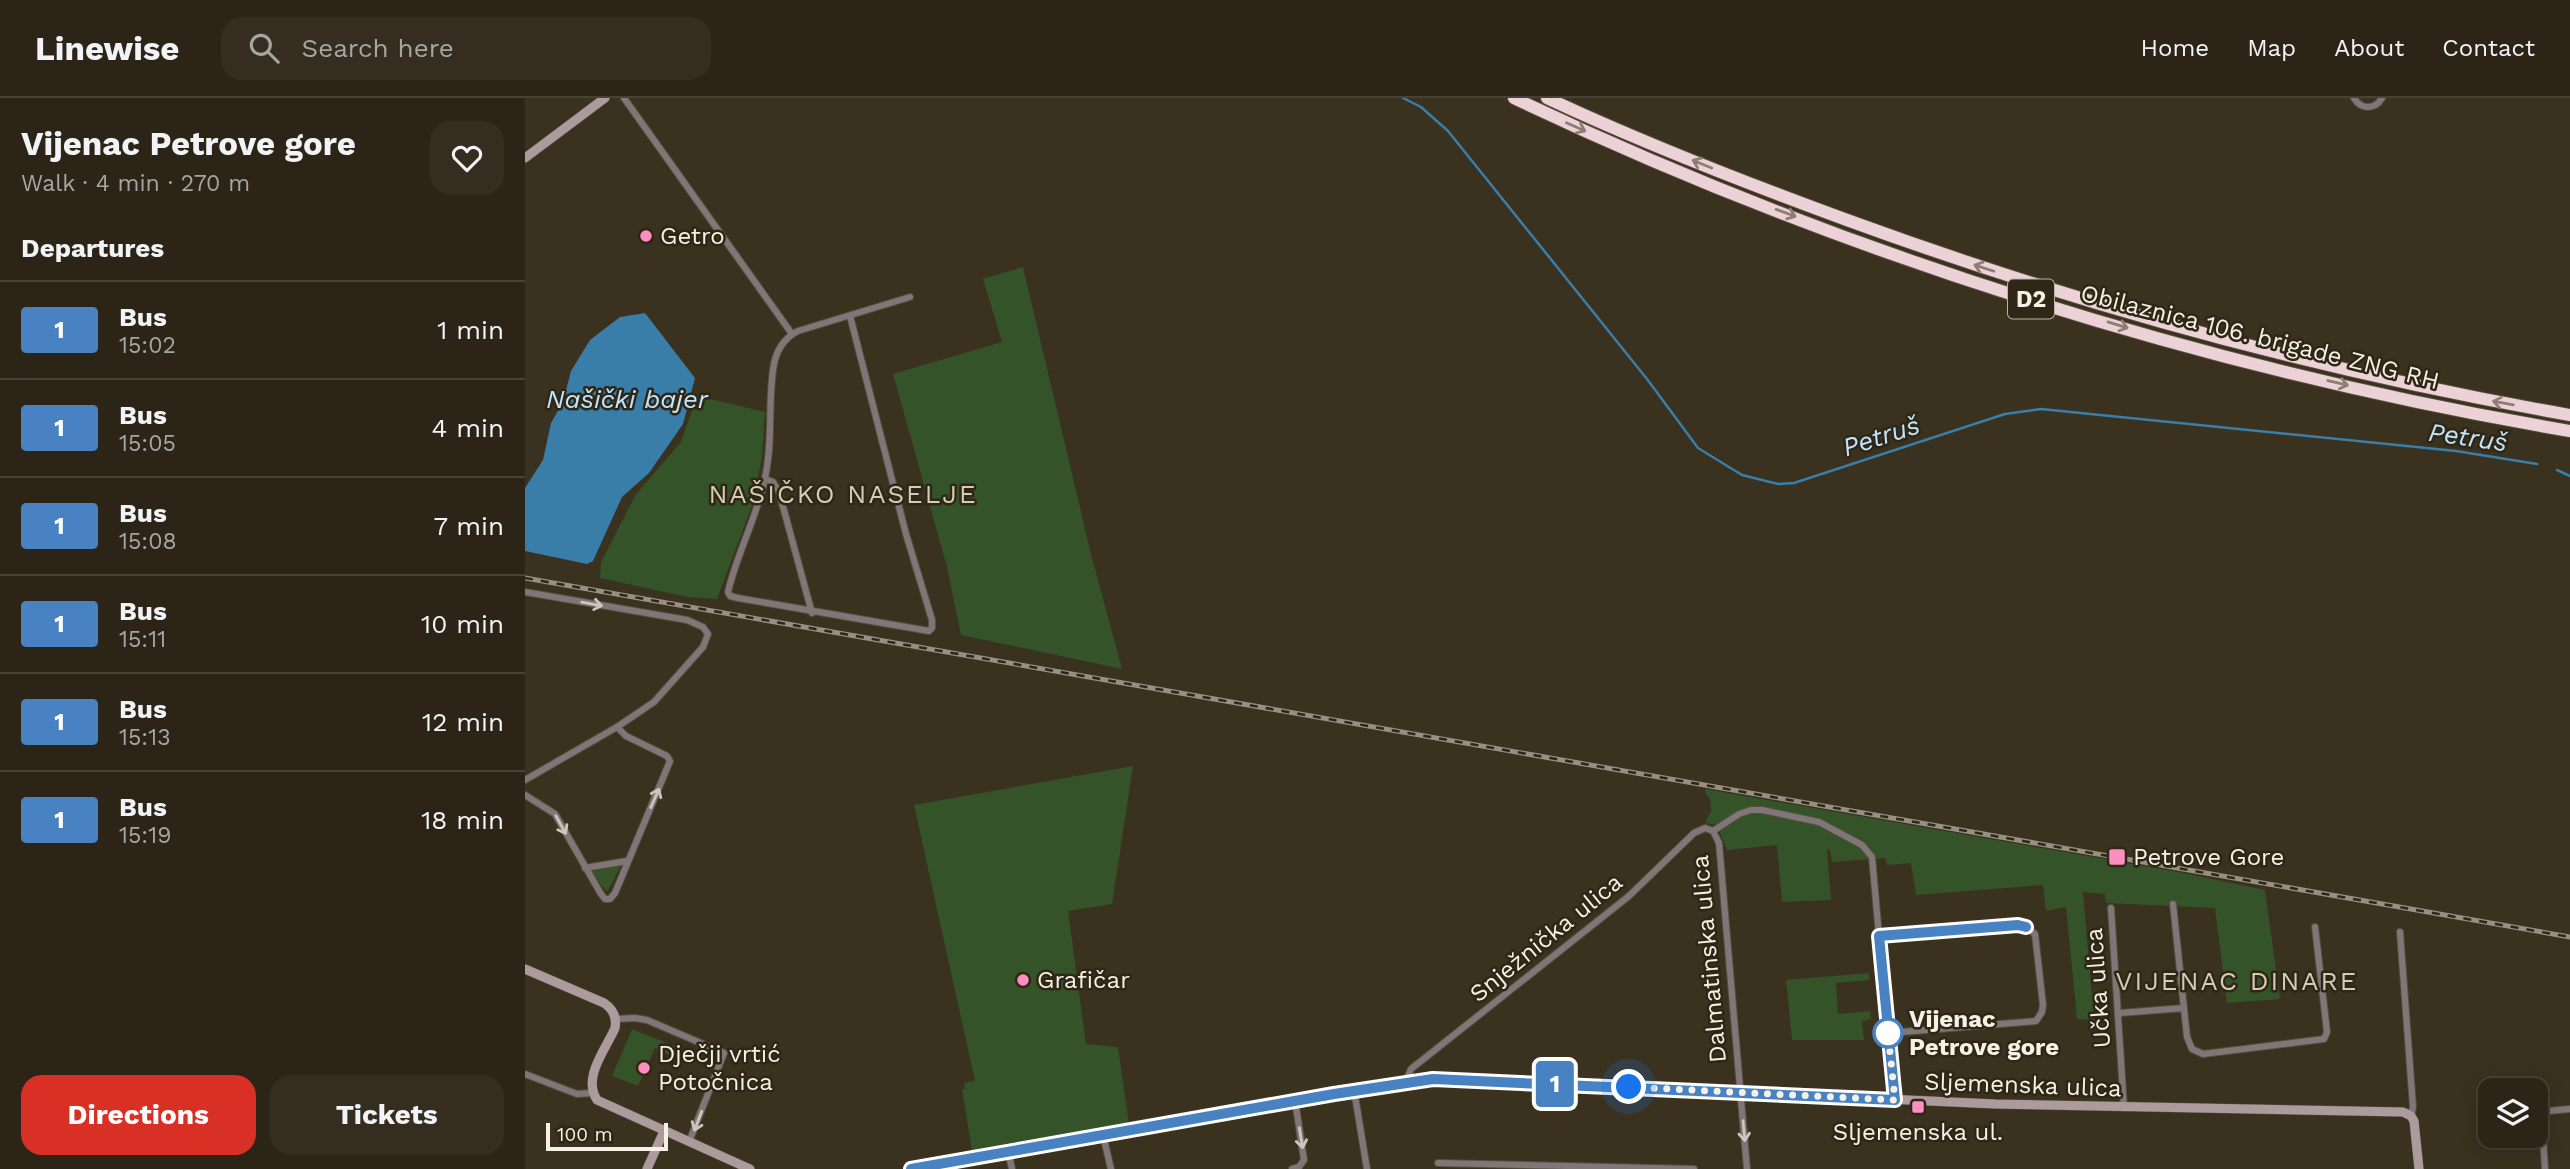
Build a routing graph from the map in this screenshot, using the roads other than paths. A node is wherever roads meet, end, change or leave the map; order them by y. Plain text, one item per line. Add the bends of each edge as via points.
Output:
1 (605, 98) edge
2 (624, 98) edge
3 (1514, 98) edge
4 (1547, 98) edge
5 (2354, 98) edge
6 (2382, 98) edge
7 (525, 158) edge
8 (910, 297) dead end
9 (850, 316) junction
10 (792, 334) junction
11 (2570, 415) edge
12 (2570, 431) edge
13 (765, 479) junction
14 (525, 592) edge
15 (812, 612) junction
16 (617, 727) junction
17 (525, 780) edge
18 (525, 795) edge
19 (1713, 831) junction
20 (627, 861) junction
21 (585, 868) junction
22 (2173, 904) dead end
23 (2111, 908) dead end
24 (2315, 928) dead end
25 (2400, 932) dead end
26 (1879, 936) junction
27 (525, 970) edge
28 (2184, 1008) junction
29 (2120, 1013) junction
30 (616, 1019) junction
31 (1888, 1033) junction
32 (525, 1074) edge
33 (1405, 1083) junction
34 (1354, 1090) junction
35 (593, 1093) junction
36 (1740, 1093) junction
37 (1295, 1100) junction
38 (1895, 1100) junction
39 (2124, 1108) junction
40 (2570, 1110) edge
41 (2548, 1111) edge
42 (2411, 1116) junction
43 (664, 1131) junction
44 (1103, 1135) junction
45 (689, 1143) junction
46 (2544, 1148) edge
47 (1008, 1151) junction
48 (1438, 1163) dead end
49 (1491, 1166) edge
50 (647, 1169) edge
51 (750, 1169) edge
52 (911, 1169) edge
53 (1012, 1169) edge
54 (1111, 1169) edge
55 (1292, 1169) edge
56 (1367, 1169) edge
57 (1694, 1169) edge
58 (1747, 1169) edge
59 (2419, 1169) edge
60 (2545, 1169) edge

1 - 7 street
2 - 10 street
3 -> 12 highway, Obilaznica 106. brigade ZNG RH / D2 via 1765,205 2055,306 2289,371
11 -> 4 highway, Obilaznica 106. brigade ZNG RH / D2 via 2357,372 2061,292 1747,183
5 - 6 street via 2366,108 2376,106
8 - 9 street
9 - 10 street
9 - 15 street via 932,628 922,631
10 - 13 street via 775,357
13 - 15 street via 777,486
13 - 15 street via 729,594
14 -> 16 street via 687,620 708,634 703,647 662,694
16 - 17 street
20 -> 16 street via 670,761
18 -> 21 street via 555,814
19 - 26 street via 1739,814 1762,810 1819,822 1862,845 1873,856
19 - 33 street, Snježnička ulica via 1705,828 1694,833 1629,896 1411,1069
19 - 36 street, Dalmatinska ulica via 1719,843
20 - 21 street
20 - 21 street via 608,900
22 - 28 street
23 - 29 street, Učka ulica
24 - 28 street via 2327,1032 2324,1039 2197,1053 2189,1044
25 - 42 street
26 - 31 street
26 - 31 street via 2018,925 2031,930 2037,939 2041,976 2043,1005 2036,1021
27 - 30 street via 604,1003
28 - 29 street
29 - 39 street, Učka ulica
30 - 35 street via 593,1075
30 -> 45 street via 647,1020 724,1053
31 - 38 street
32 - 35 street via 577,1094
33 - 34 street, Sljemenska ulica
33 - 36 street, Sljemenska ulica via 1454,1079
34 - 37 street, Sljemenska ulica
34 - 56 street
35 - 43 street via 601,1104
36 - 38 street, Sljemenska ulica
36 -> 58 street, Dalmatinska ulica
37 - 44 street, Sljemenska ulica
37 -> 55 street via 1304,1160
38 - 39 street, Sljemenska ulica
39 - 42 street, Sljemenska ulica via 2403,1112
40 - 41 street
42 - 59 street
43 - 45 street
43 - 50 street
44 - 47 street, Sljemenska ulica
44 - 54 street
45 - 51 street
46 - 60 street
47 - 52 street, Sljemenska ulica
47 - 53 street
48 - 49 street
49 - 57 street

